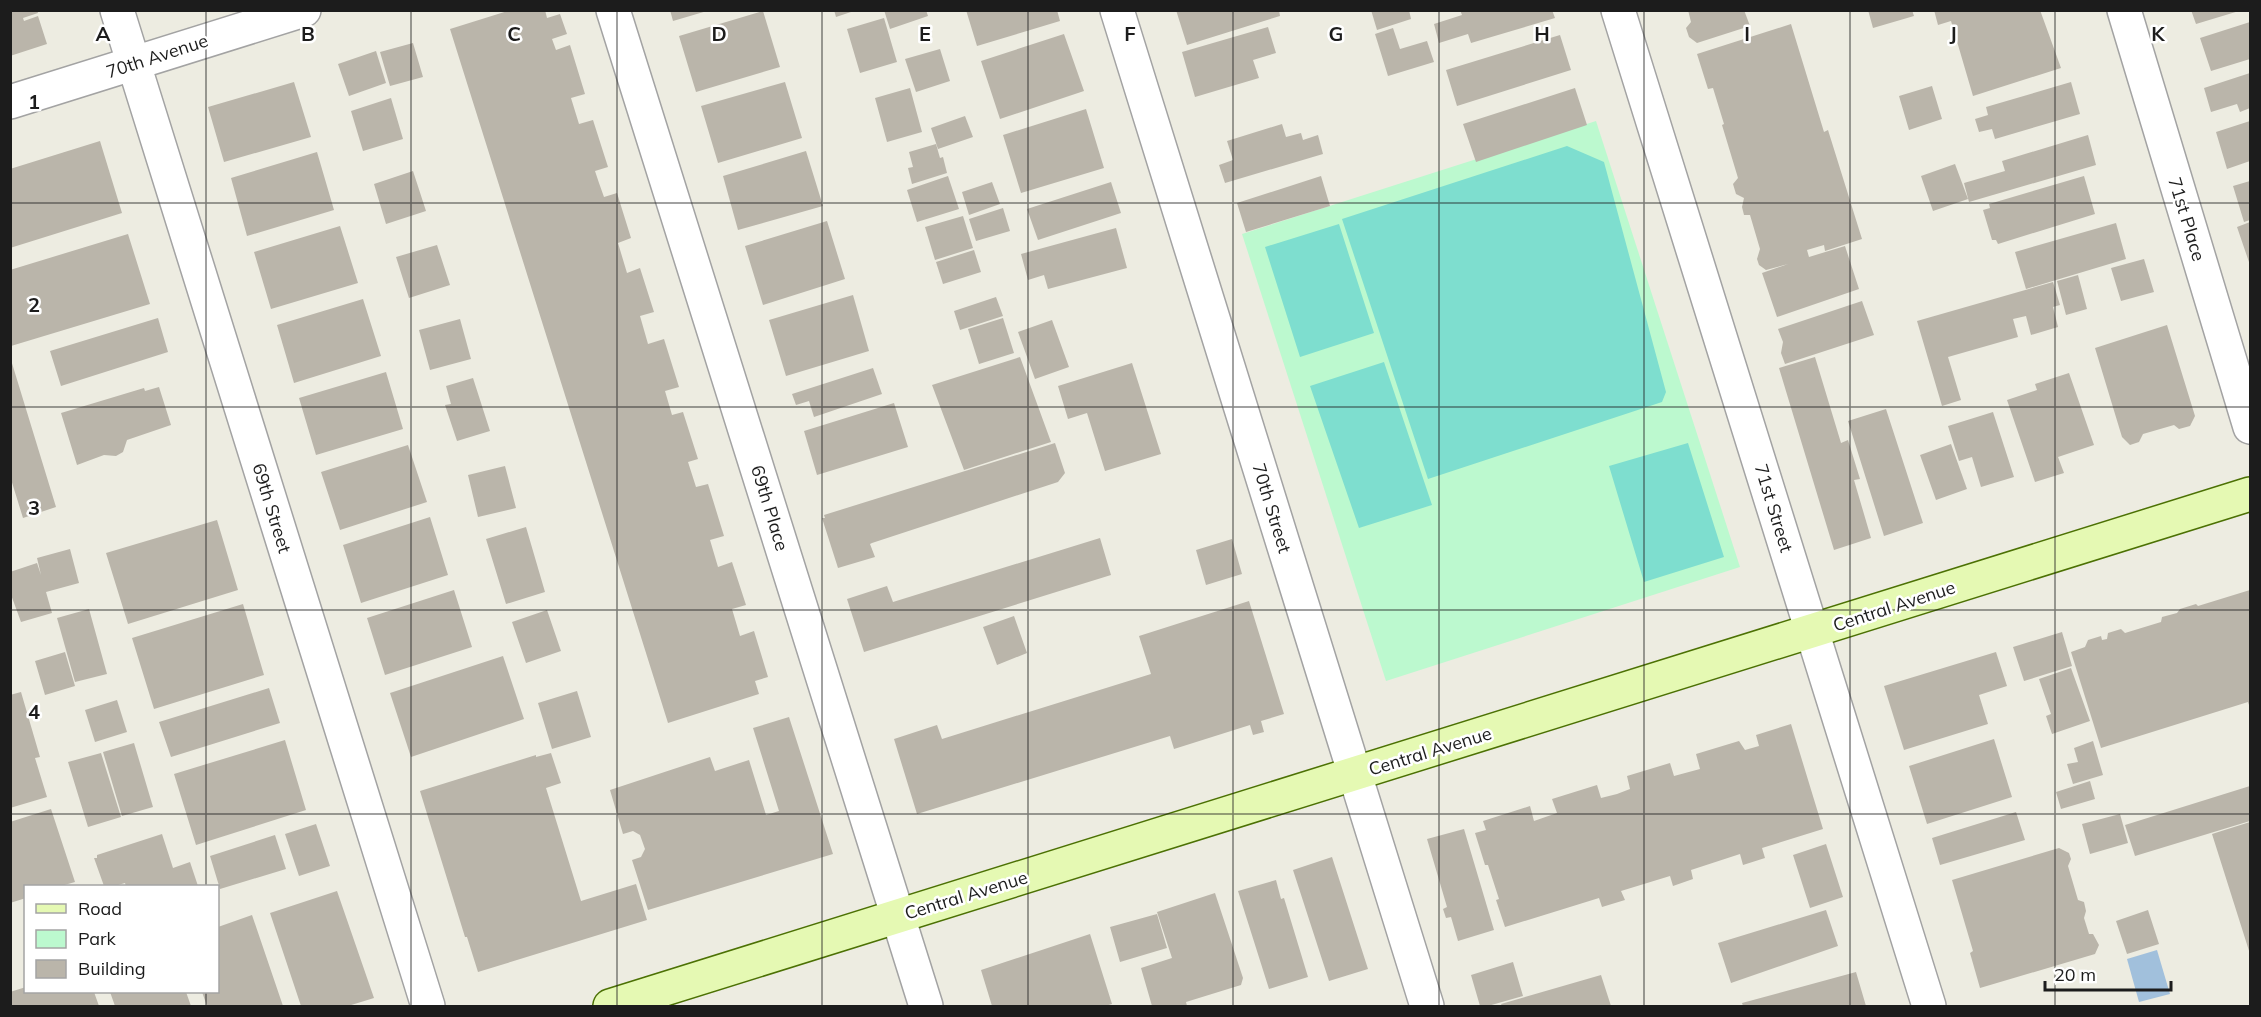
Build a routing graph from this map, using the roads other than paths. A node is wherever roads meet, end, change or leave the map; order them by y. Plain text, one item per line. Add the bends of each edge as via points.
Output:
1 (117, 10) edge
2 (304, 10) edge
3 (613, 10) edge
4 (1117, 10) edge
5 (1618, 10) edge
6 (2124, 10) edge
7 (134, 63) junction
8 (10, 102) edge
9 (2250, 427) edge
10 (2250, 494) edge
11 (1812, 632) junction
12 (1355, 774) junction
13 (898, 916) junction
14 (428, 1006) edge
15 (610, 1006) edge
16 (926, 1006) edge
17 (1427, 1006) edge
18 (1929, 1006) edge

1 - 7 street, 69th Street
2 - 7 street, 70th Avenue
3 - 13 street, 69th Place
4 - 12 street, 70th Street
5 - 11 street, 71st Street
6 - 9 street, 71st Place
7 - 8 street, 70th Avenue
7 - 14 street, 69th Street
10 - 11 main road, Central Avenue
11 - 12 main road, Central Avenue
11 - 18 street, 71st Street
12 - 13 main road, Central Avenue
12 - 17 street, 70th Street
13 - 15 main road, Central Avenue
13 - 16 street, 69th Place

